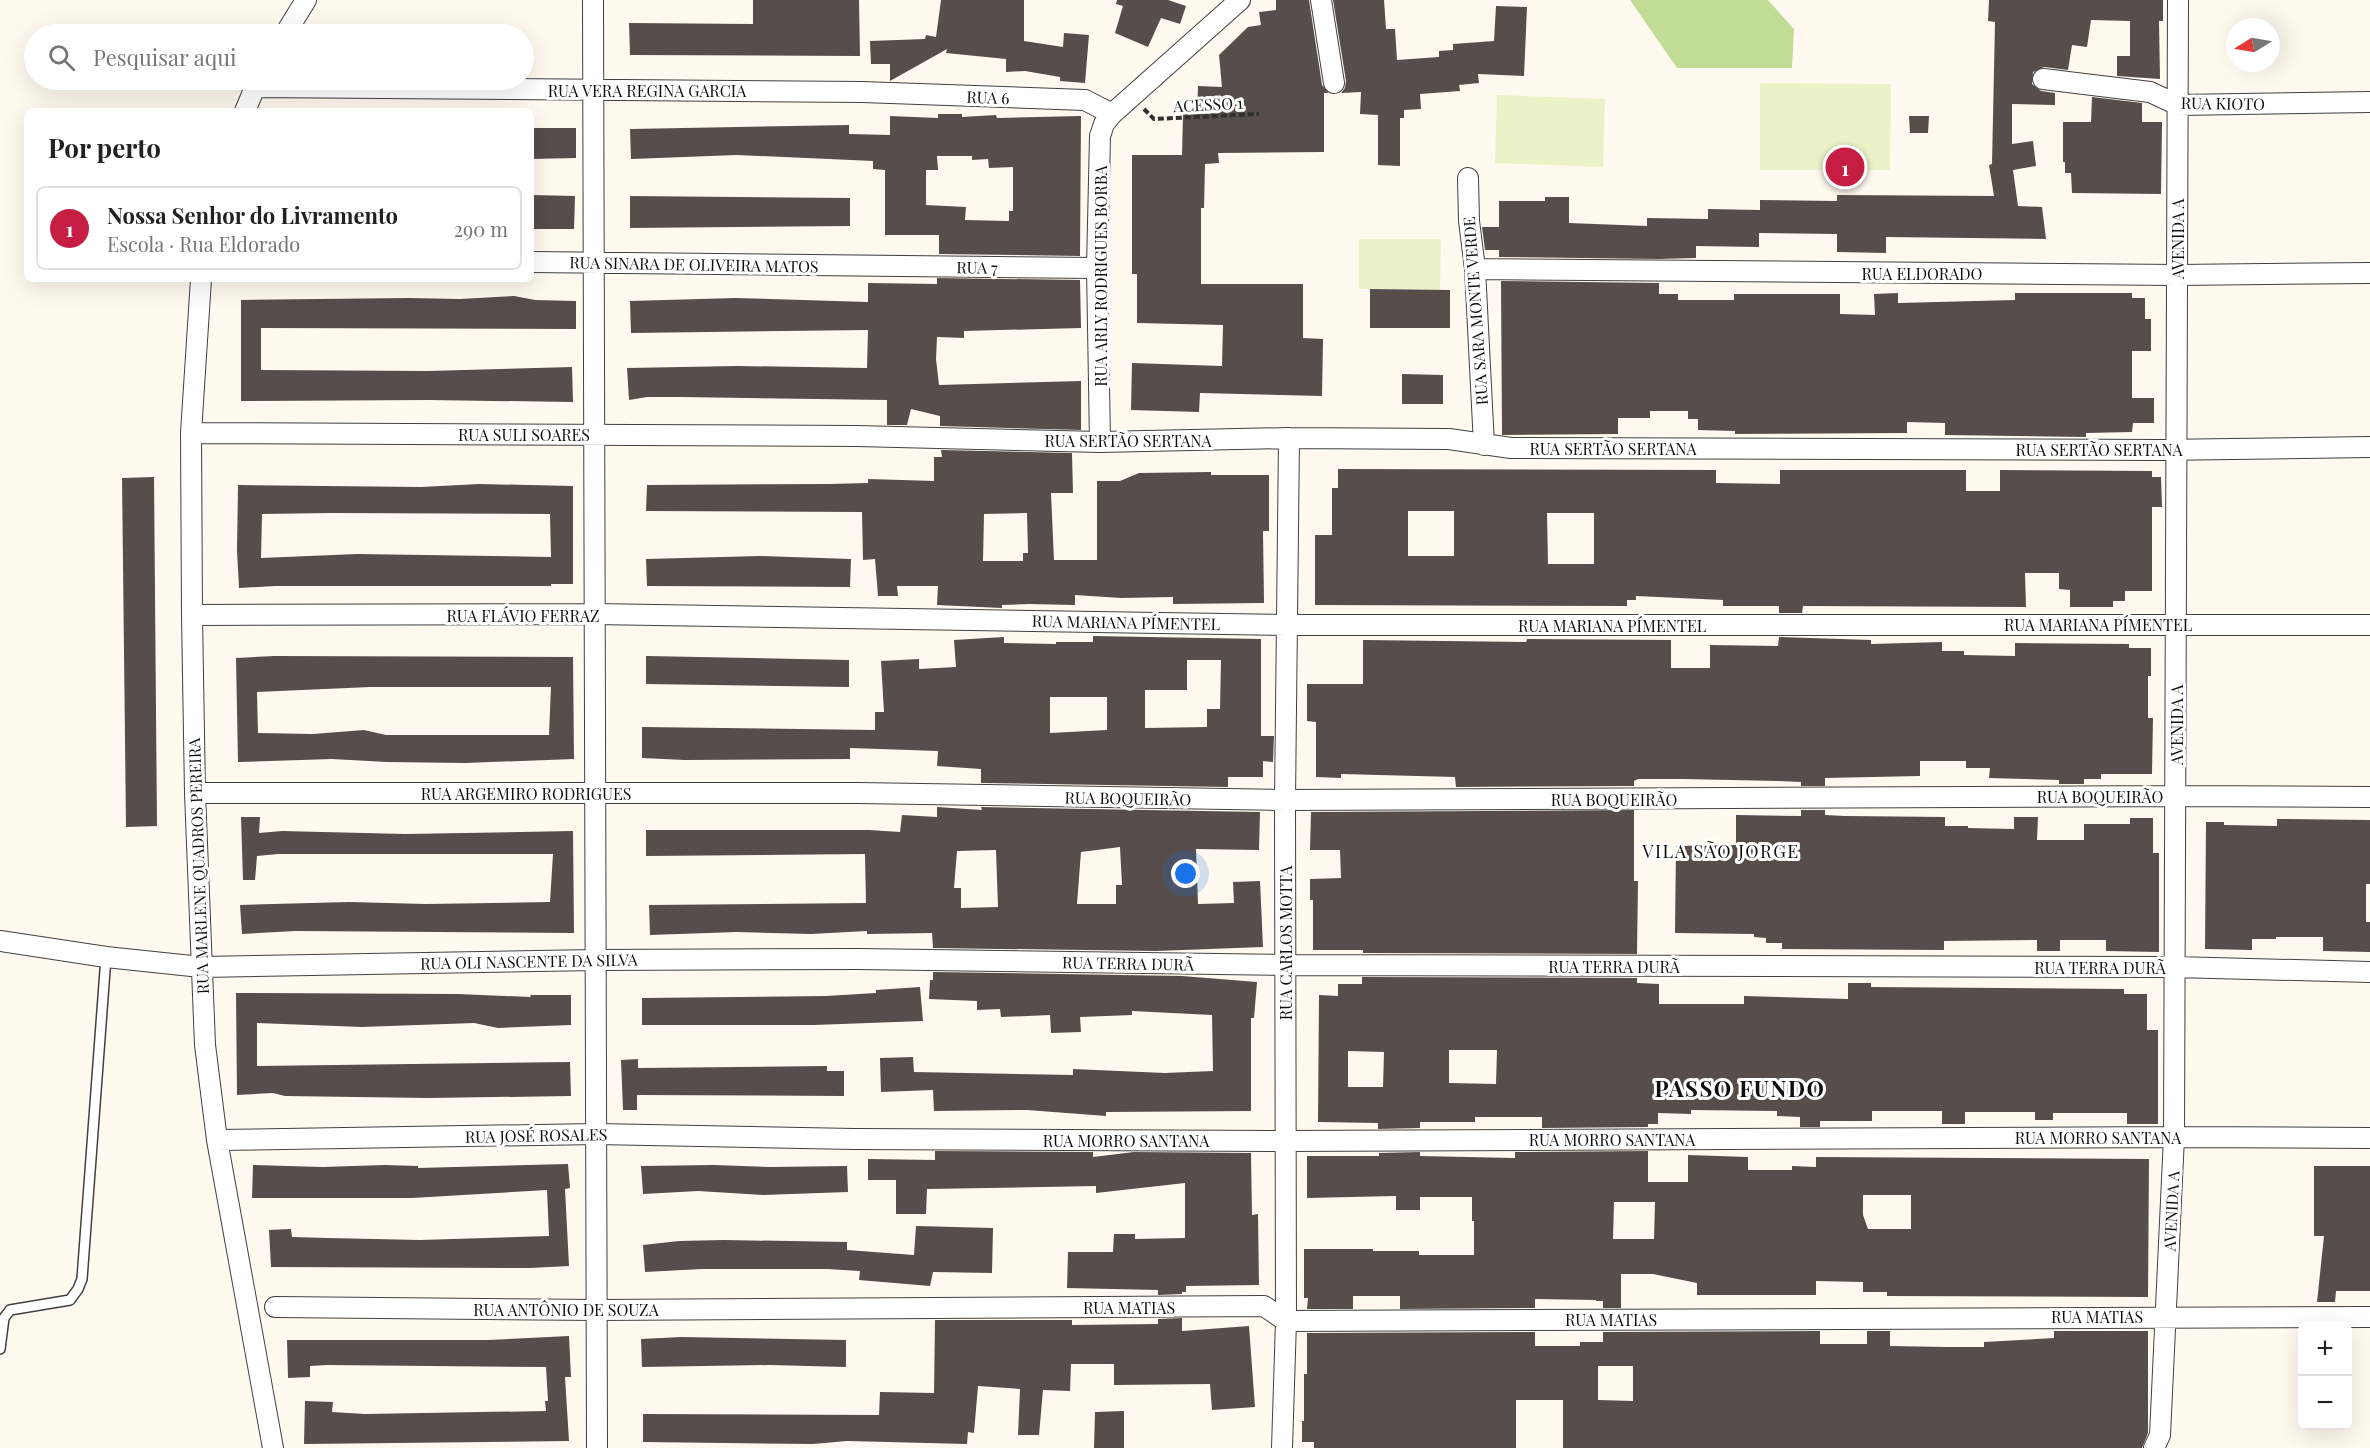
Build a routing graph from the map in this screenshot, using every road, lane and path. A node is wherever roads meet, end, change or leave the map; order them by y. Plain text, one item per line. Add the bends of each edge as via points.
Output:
1 (306, 0) edge
2 (592, 0) edge
3 (1240, 0) edge
4 (1321, 0) edge
5 (2178, 0) edge
6 (291, 24) edge
7 (2043, 79) dead end
8 (1334, 83) dead end
9 (534, 89) edge
10 (253, 90) edge
11 (592, 90) junction
12 (862, 92) joint
13 (1131, 98) junction
14 (2370, 102) edge
15 (2178, 105) junction
16 (246, 108) edge
17 (1112, 114) junction
18 (1259, 114) dead end
19 (1468, 178) dead end
20 (534, 262) edge
21 (593, 263) junction
22 (857, 265) joint
23 (1098, 268) junction
24 (1475, 269) junction
25 (2370, 273) edge
26 (2177, 275) junction
27 (201, 282) edge
28 (191, 433) junction
29 (593, 435) junction
30 (857, 436) joint
31 (1289, 438) junction
32 (1100, 441) junction
33 (1484, 445) junction
34 (2370, 447) edge
35 (2177, 450) junction
36 (594, 614) junction
37 (192, 615) junction
38 (854, 618) joint
39 (2176, 624) junction
40 (1286, 625) junction
41 (2370, 625) edge
42 (195, 793) junction
43 (594, 793) junction
44 (858, 793) joint
45 (2176, 796) junction
46 (2370, 797) edge
47 (1285, 800) junction
48 (0, 941) edge
49 (106, 957) junction
50 (596, 960) junction
51 (858, 960) joint
52 (1286, 965) junction
53 (201, 967) junction
54 (2175, 967) junction
55 (2370, 972) edge
56 (596, 1134) junction
57 (2174, 1137) junction
58 (2370, 1138) edge
59 (854, 1139) joint
60 (217, 1140) junction
61 (1286, 1141) junction
62 (275, 1307) dead end
63 (597, 1310) junction
64 (856, 1310) joint
65 (2166, 1316) junction
66 (2370, 1317) edge
67 (1286, 1320) junction
68 (0, 1349) edge
69 (273, 1448) edge
70 (597, 1448) edge
71 (1282, 1448) edge
72 (2154, 1448) edge

1 - 6 street
2 - 11 street
3 - 13 street
4 - 8 street
5 - 15 street, AVENIDA A
7 - 15 street, RUA KIOTO via 2150,92
9 - 11 street, RUA VERA REGINA GARCIA
10 - 16 street
11 - 12 street, RUA VERA REGINA GARCIA
11 - 21 street
12 - 17 street, RUA 6 via 1085,100
13 - 17 street
13 - 18 path, ACESSO 1 via 1154,119
14 - 15 street, RUA KIOTO
15 - 26 street, AVENIDA A
17 - 23 street, RUA ARLY RODRIGUES BORBA via 1100,136
19 - 24 street, RUA SARA MONTE VERDE
20 - 21 street, RUA SINARA DE OLIVEIRA MATOS
21 - 22 street, RUA SINARA DE OLIVEIRA MATOS
21 - 29 street
22 - 23 street, RUA 7
23 - 32 street, RUA ARLY RODRIGUES BORBA
24 - 26 street, RUA ELDORADO
24 - 33 street, RUA SARA MONTE VERDE
25 - 26 street, RUA ELDORADO
26 - 35 street, AVENIDA A
27 - 28 street, RUA MARLENE QUADROS PEREIRA
28 - 29 street, RUA SULI SOARES
28 - 37 street, RUA MARLENE QUADROS PEREIRA
29 - 30 street, RUA SULI SOARES
29 - 36 street
30 - 32 street, RUA SERTÃO SERTANA
31 - 32 street, RUA SERTÃO SERTANA
31 - 33 street, RUA SERTÃO SERTANA via 1449,439
31 - 40 street, RUA CARLOS MOTTA
33 - 35 street, RUA SERTÃO SERTANA
34 - 35 street, RUA SERTÃO SERTANA
35 - 39 street, AVENIDA A
36 - 37 street, RUA FLÁVIO FERRAZ
36 - 38 street, RUA FLÁVIO FERRAZ
36 - 43 street
37 - 42 street, RUA MARLENE QUADROS PEREIRA
38 - 40 street, RUA MARIANA PÍMENTEL
39 - 40 street, RUA MARIANA PÍMENTEL
39 - 41 street, RUA MARIANA PÍMENTEL
39 - 45 street, AVENIDA A
40 - 47 street, RUA CARLOS MOTTA
42 - 43 street, RUA ARGEMIRO RODRIGUES
42 - 53 street, RUA MARLENE QUADROS PEREIRA
43 - 44 street, RUA ARGEMIRO RODRIGUES
43 - 50 street
44 - 47 street, RUA BOQUEIRÃO
45 - 46 street, RUA BOQUEIRÃO
45 - 47 street, RUA BOQUEIRÃO
45 - 54 street, AVENIDA A
47 - 52 street, RUA CARLOS MOTTA
48 - 49 street, RUA OLI NASCENTE DA SILVA
49 - 53 street, RUA OLI NASCENTE DA SILVA
49 - 68 lane via 82,1279 70,1300 10,1310 4,1318
50 - 51 street, RUA OLI NASCENTE DA SILVA
50 - 53 street, RUA OLI NASCENTE DA SILVA
50 - 56 street
51 - 52 street, RUA TERRA DURÃ
52 - 54 street, RUA TERRA DURÃ
52 - 61 street, RUA CARLOS MOTTA
53 - 60 street, RUA MARLENE QUADROS PEREIRA via 205,1045
54 - 55 street, RUA TERRA DURÃ
54 - 57 street, AVENIDA A
56 - 59 street, RUA JOSÉ ROSALES
56 - 60 street, RUA JOSÉ ROSALES
56 - 63 street
57 - 58 street, RUA MORRO SANTANA
57 - 61 street, RUA MORRO SANTANA
57 - 65 street, AVENIDA A
59 - 61 street, RUA MORRO SANTANA
60 - 69 street, RUA MARLENE QUADROS PEREIRA
61 - 67 street, RUA CARLOS MOTTA
62 - 63 street, RUA ANTÔNIO DE SOUZA
63 - 64 street, RUA ANTÔNIO DE SOUZA
63 - 70 street
64 - 67 street, RUA MATIAS via 1264,1306
65 - 66 street, RUA MATIAS
65 - 67 street, RUA MATIAS
65 - 72 street, AVENIDA A via 2160,1435
67 - 71 street, RUA CARLOS MOTTA

